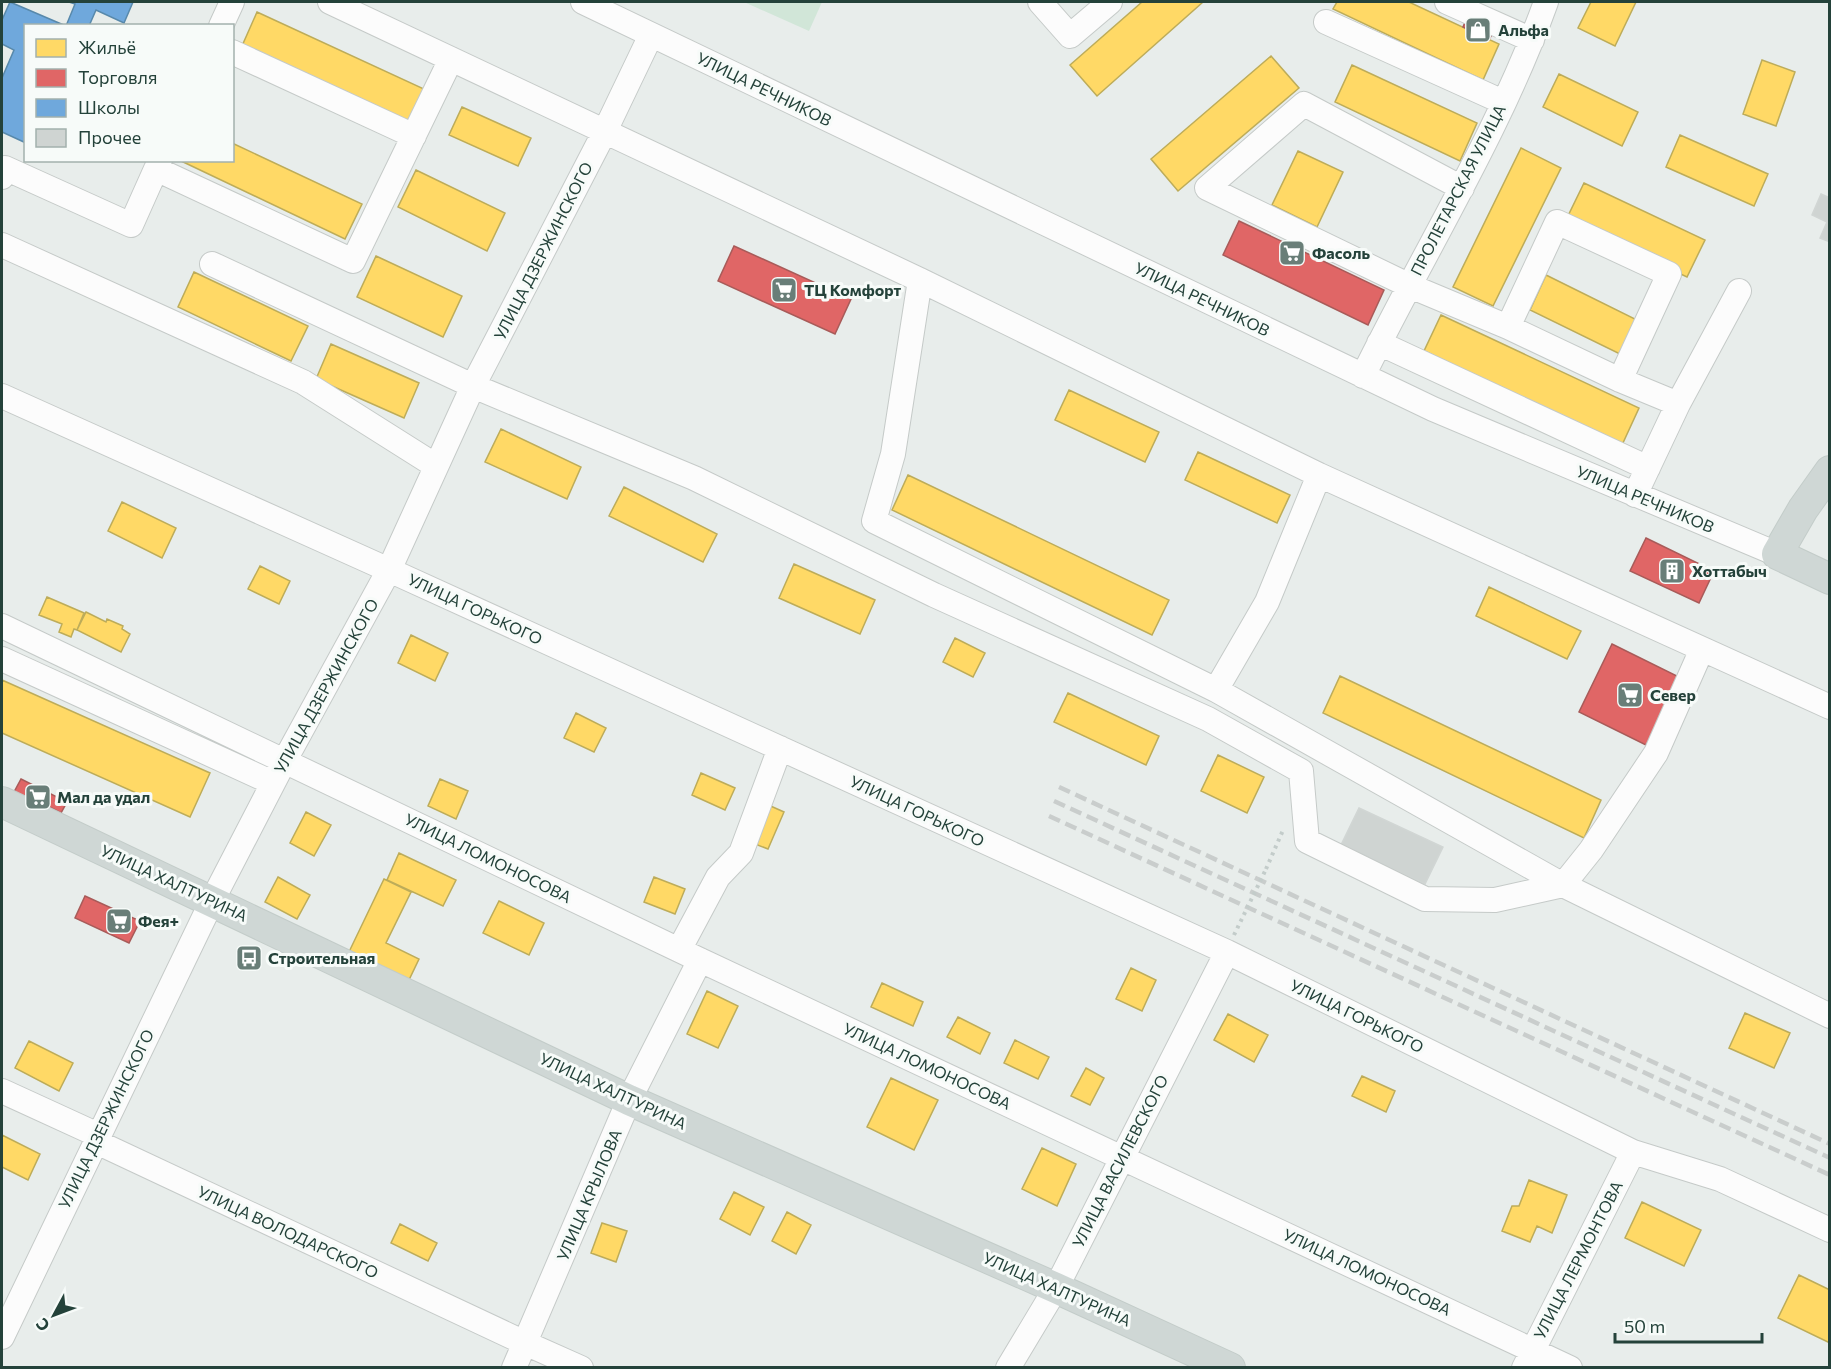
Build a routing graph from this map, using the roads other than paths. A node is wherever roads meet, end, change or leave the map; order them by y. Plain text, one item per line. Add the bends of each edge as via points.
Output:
1 (232, 2) edge
2 (330, 2) edge
3 (583, 2) edge
4 (1040, 2) edge
5 (1110, 2) edge
6 (1447, 2) edge
7 (1546, 2) edge
8 (1326, 22) dead end
9 (222, 24) edge
10 (651, 35) junction
11 (1532, 40) junction
12 (234, 52) edge
13 (451, 59) junction
14 (1503, 102) junction
15 (605, 131) junction
16 (414, 136) junction
17 (158, 165) edge
18 (2, 177) edge
19 (1462, 188) junction
20 (2, 245) edge
21 (212, 264) dead end
22 (920, 280) junction
23 (1410, 286) junction
24 (1739, 291) dead end
25 (1508, 327) junction
26 (1379, 343) junction
27 (1363, 376) junction
28 (1620, 380) junction
29 (473, 386) junction
30 (2, 396) edge
31 (1678, 404) junction
32 (436, 466) junction
33 (1648, 468) junction
34 (1319, 475) junction
35 (1828, 478) edge
36 (1635, 495) junction
37 (1777, 554) junction
38 (389, 570) junction
39 (1830, 579) edge
40 (2, 626) edge
41 (1702, 649) junction
42 (2, 659) edge
43 (1216, 690) junction
44 (1830, 707) edge
45 (780, 748) junction
46 (285, 760) junction
47 (273, 783) junction
48 (2, 802) edge
49 (1563, 885) junction
50 (212, 901) junction
51 (1230, 944) junction
52 (690, 955) junction
53 (1830, 1016) edge
54 (2, 1091) edge
55 (629, 1100) junction
56 (98, 1135) junction
57 (1633, 1152) junction
58 (1123, 1157) junction
59 (1830, 1230) edge
60 (1056, 1287) junction
61 (2, 1337) edge
62 (525, 1343) junction
63 (1528, 1359) edge
64 (514, 1368) edge
65 (581, 1368) edge
66 (1008, 1368) edge
67 (1230, 1368) edge
68 (1570, 1368) edge

1 - 9 street
2 - 13 street
3 - 10 street, УЛИЦА РЕЧНИКОВ
4 - 5 street via 1070,36
6 - 11 street
7 - 11 street, ПРОЛЕТАРСКАЯ УЛИЦА
8 - 14 street
10 - 15 street, УЛИЦА ДЗЕРЖИНСКОГО
10 - 27 street, УЛИЦА РЕЧНИКОВ
11 - 14 street, ПРОЛЕТАРСКАЯ УЛИЦА
12 - 16 street
13 - 15 street
13 - 16 street
14 - 19 street, ПРОЛЕТАРСКАЯ УЛИЦА
15 - 22 street
15 - 29 street, УЛИЦА ДЗЕРЖИНСКОГО
16 - 17 street via 353,261
17 - 18 street via 131,225 5,168
19 - 23 street, ПРОЛЕТАРСКАЯ УЛИЦА
19 - 23 street via 1304,104 1207,188
20 - 32 street via 303,382
21 - 29 street
22 - 34 street
22 - 43 street via 893,454 874,521
23 - 25 street
23 - 26 street, ПРОЛЕТАРСКАЯ УЛИЦА
24 - 31 street
25 - 28 street
25 - 28 street via 1557,222 1669,274
26 - 27 street, ПРОЛЕТАРСКАЯ УЛИЦА
26 - 33 street
27 - 36 street, УЛИЦА РЕЧНИКОВ
28 - 31 street
29 - 32 street, УЛИЦА ДЗЕРЖИНСКОГО
29 - 49 street via 694,477 934,595 1208,719 1300,771 1307,841 1425,899 1495,900
30 - 38 street, УЛИЦА ГОРЬКОГО
31 - 33 street
32 - 38 street, УЛИЦА ДЗЕРЖИНСКОГО
33 - 36 street
34 - 41 street
34 - 43 street via 1267,602
35 - 37 main road via 1803,509
36 - 37 street, УЛИЦА РЕЧНИКОВ
37 - 39 main road, УЛИЦА РЕЧНИКОВ
38 - 45 street, УЛИЦА ГОРЬКОГО
38 - 46 street, УЛИЦА ДЗЕРЖИНСКОГО
40 - 46 street, УЛИЦА ЛОМОНОСОВА
41 - 44 street
41 - 49 street via 1656,753
42 - 47 street
43 - 49 street
45 - 51 street, УЛИЦА ГОРЬКОГО
45 - 52 street, УЛИЦА КРЫЛОВА via 741,853 718,877
46 - 47 street, УЛИЦА ДЗЕРЖИНСКОГО
46 - 52 street, УЛИЦА ЛОМОНОСОВА
47 - 50 street, УЛИЦА ДЗЕРЖИНСКОГО
48 - 50 main road, УЛИЦА ХАЛТУРИНА
49 - 53 street
50 - 55 main road, УЛИЦА ХАЛТУРИНА
50 - 56 street, УЛИЦА ДЗЕРЖИНСКОГО
51 - 57 street, УЛИЦА ГОРЬКОГО
51 - 58 street, УЛИЦА ВАСИЛЕВСКОГО
52 - 55 street, УЛИЦА КРЫЛОВА
52 - 58 street, УЛИЦА ЛОМОНОСОВА
54 - 56 street, УЛИЦА ВОЛОДАРСКОГО
55 - 60 main road, УЛИЦА ХАЛТУРИНА
55 - 62 street, УЛИЦА КРЫЛОВА
56 - 61 street, УЛИЦА ДЗЕРЖИНСКОГО
56 - 62 street, УЛИЦА ВОЛОДАРСКОГО via 103,1145
57 - 59 street, УЛИЦА ГОРЬКОГО via 1720,1179
57 - 63 street, УЛИЦА ЛЕРМОНТОВА
58 - 60 street, УЛИЦА ВАСИЛЕВСКОГО
58 - 63 street, УЛИЦА ЛОМОНОСОВА
60 - 66 street, УЛИЦА ВАСИЛЕВСКОГО
60 - 67 main road, УЛИЦА ХАЛТУРИНА
62 - 64 street, УЛИЦА КРЫЛОВА
62 - 65 street, УЛИЦА ВОЛОДАРСКОГО
63 - 68 street, УЛИЦА ЛОМОНОСОВА

